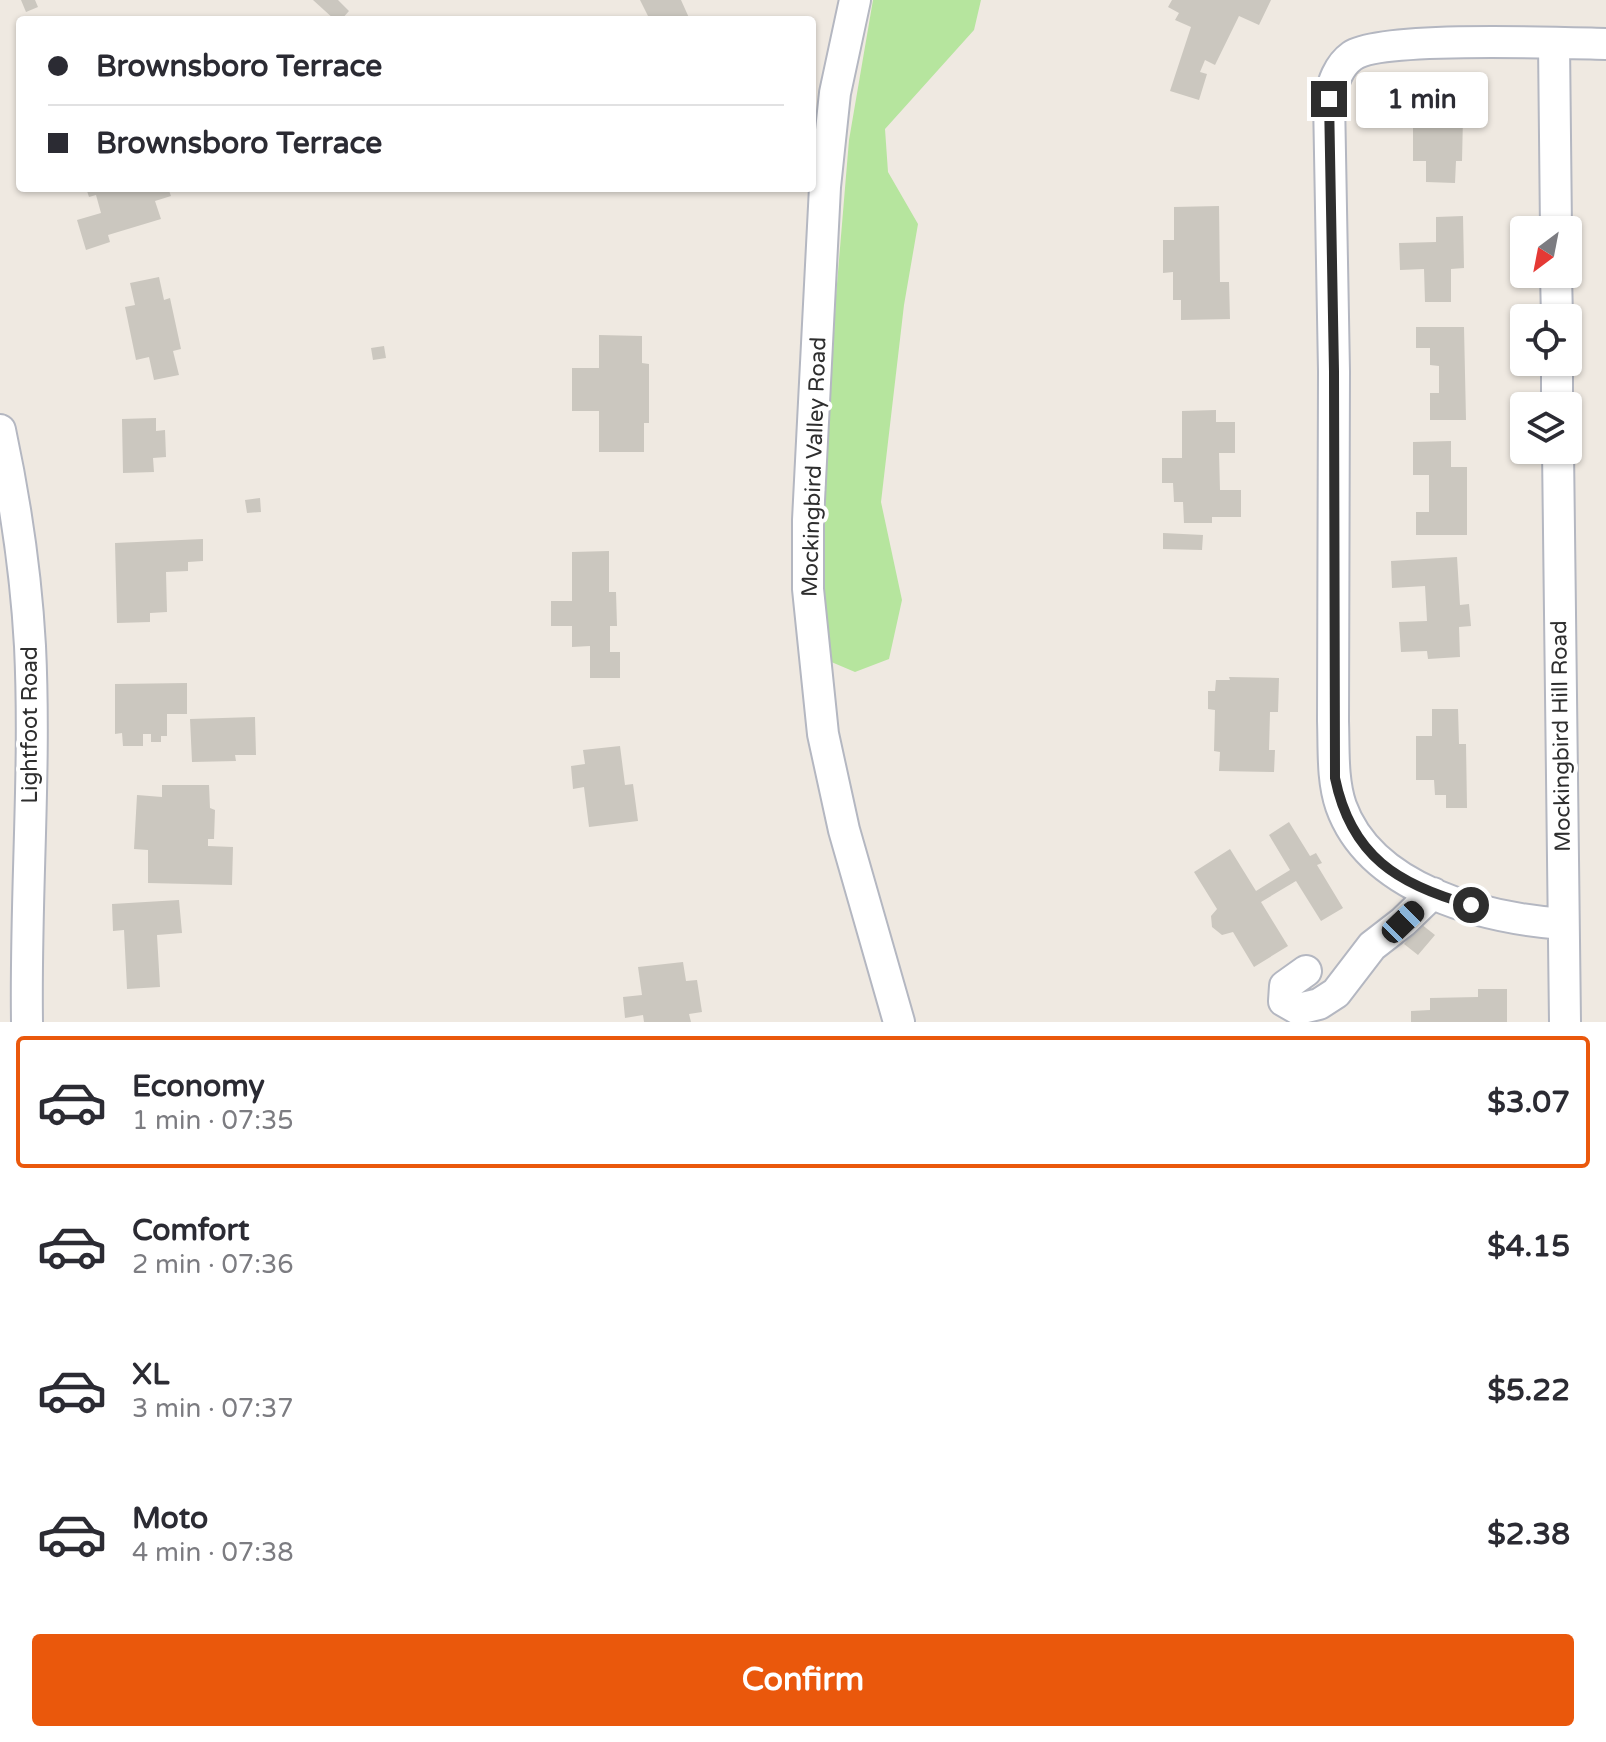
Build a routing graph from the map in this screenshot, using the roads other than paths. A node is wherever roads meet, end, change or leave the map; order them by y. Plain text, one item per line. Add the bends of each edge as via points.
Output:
1 (855, 0) edge
2 (1554, 43) junction
3 (1606, 44) edge
4 (1556, 216) edge
5 (0, 430) edge
6 (1558, 464) edge
7 (1433, 893) junction
8 (1563, 924) junction
9 (1306, 971) dead end
10 (27, 1022) edge
11 (899, 1022) edge
12 (1565, 1022) edge

1 - 11 street, Mockingbird Valley Road via 835,93 825,187 808,589 823,734 844,830
2 - 3 street
2 - 4 street
2 - 7 street via 1375,48 1352,56 1339,70 1329,99 1335,778 1353,832 1375,859 1406,882
5 - 10 street, Lightfoot Road via 30,648
6 - 8 street, Mockingbird Hill Road
7 - 8 street via 1529,921
7 - 9 street via 1372,946 1336,993 1298,1009 1284,1001 1285,986
8 - 12 street, Mockingbird Hill Road

